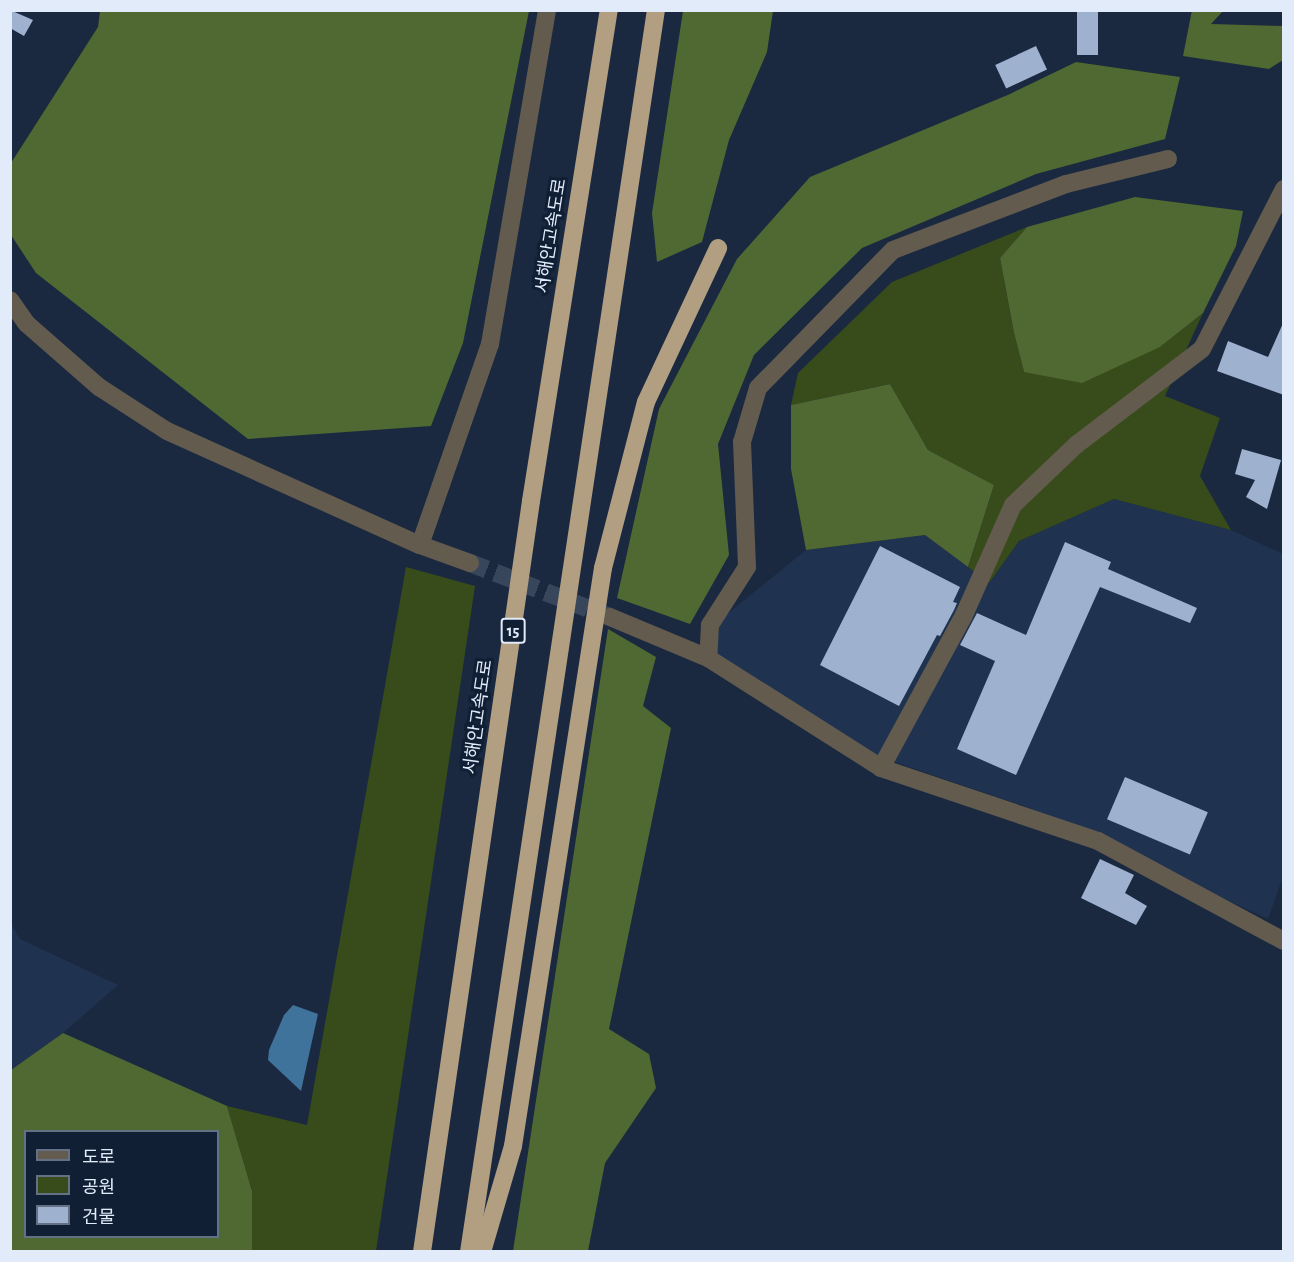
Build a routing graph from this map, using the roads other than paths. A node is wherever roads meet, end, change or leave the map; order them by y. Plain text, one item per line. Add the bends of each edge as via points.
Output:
1 (547, 10) edge
2 (609, 10) edge
3 (656, 10) edge
4 (1168, 159) dead end
5 (1284, 189) edge
6 (718, 248) dead end
7 (10, 300) edge
8 (420, 545) junction
9 (470, 563) tunnel mouth
10 (610, 617) tunnel mouth
11 (708, 658) junction
12 (882, 768) junction
13 (1284, 941) edge
14 (422, 1251) edge
15 (469, 1251) edge
16 (482, 1251) edge

1 - 8 street via 490,344
2 - 14 highway, 서해안고속도로 / 15 via 531,501
3 - 15 highway
4 - 11 street via 1066,184 893,250 758,388 742,442 747,567 710,625
5 - 12 street via 1202,349 1076,446 1014,505 964,615
6 - 16 highway via 646,402 603,568 513,1146
7 - 8 street via 27,324 99,387 167,431
8 - 9 street
10 - 11 street
11 - 12 street
12 - 13 street via 1098,841

